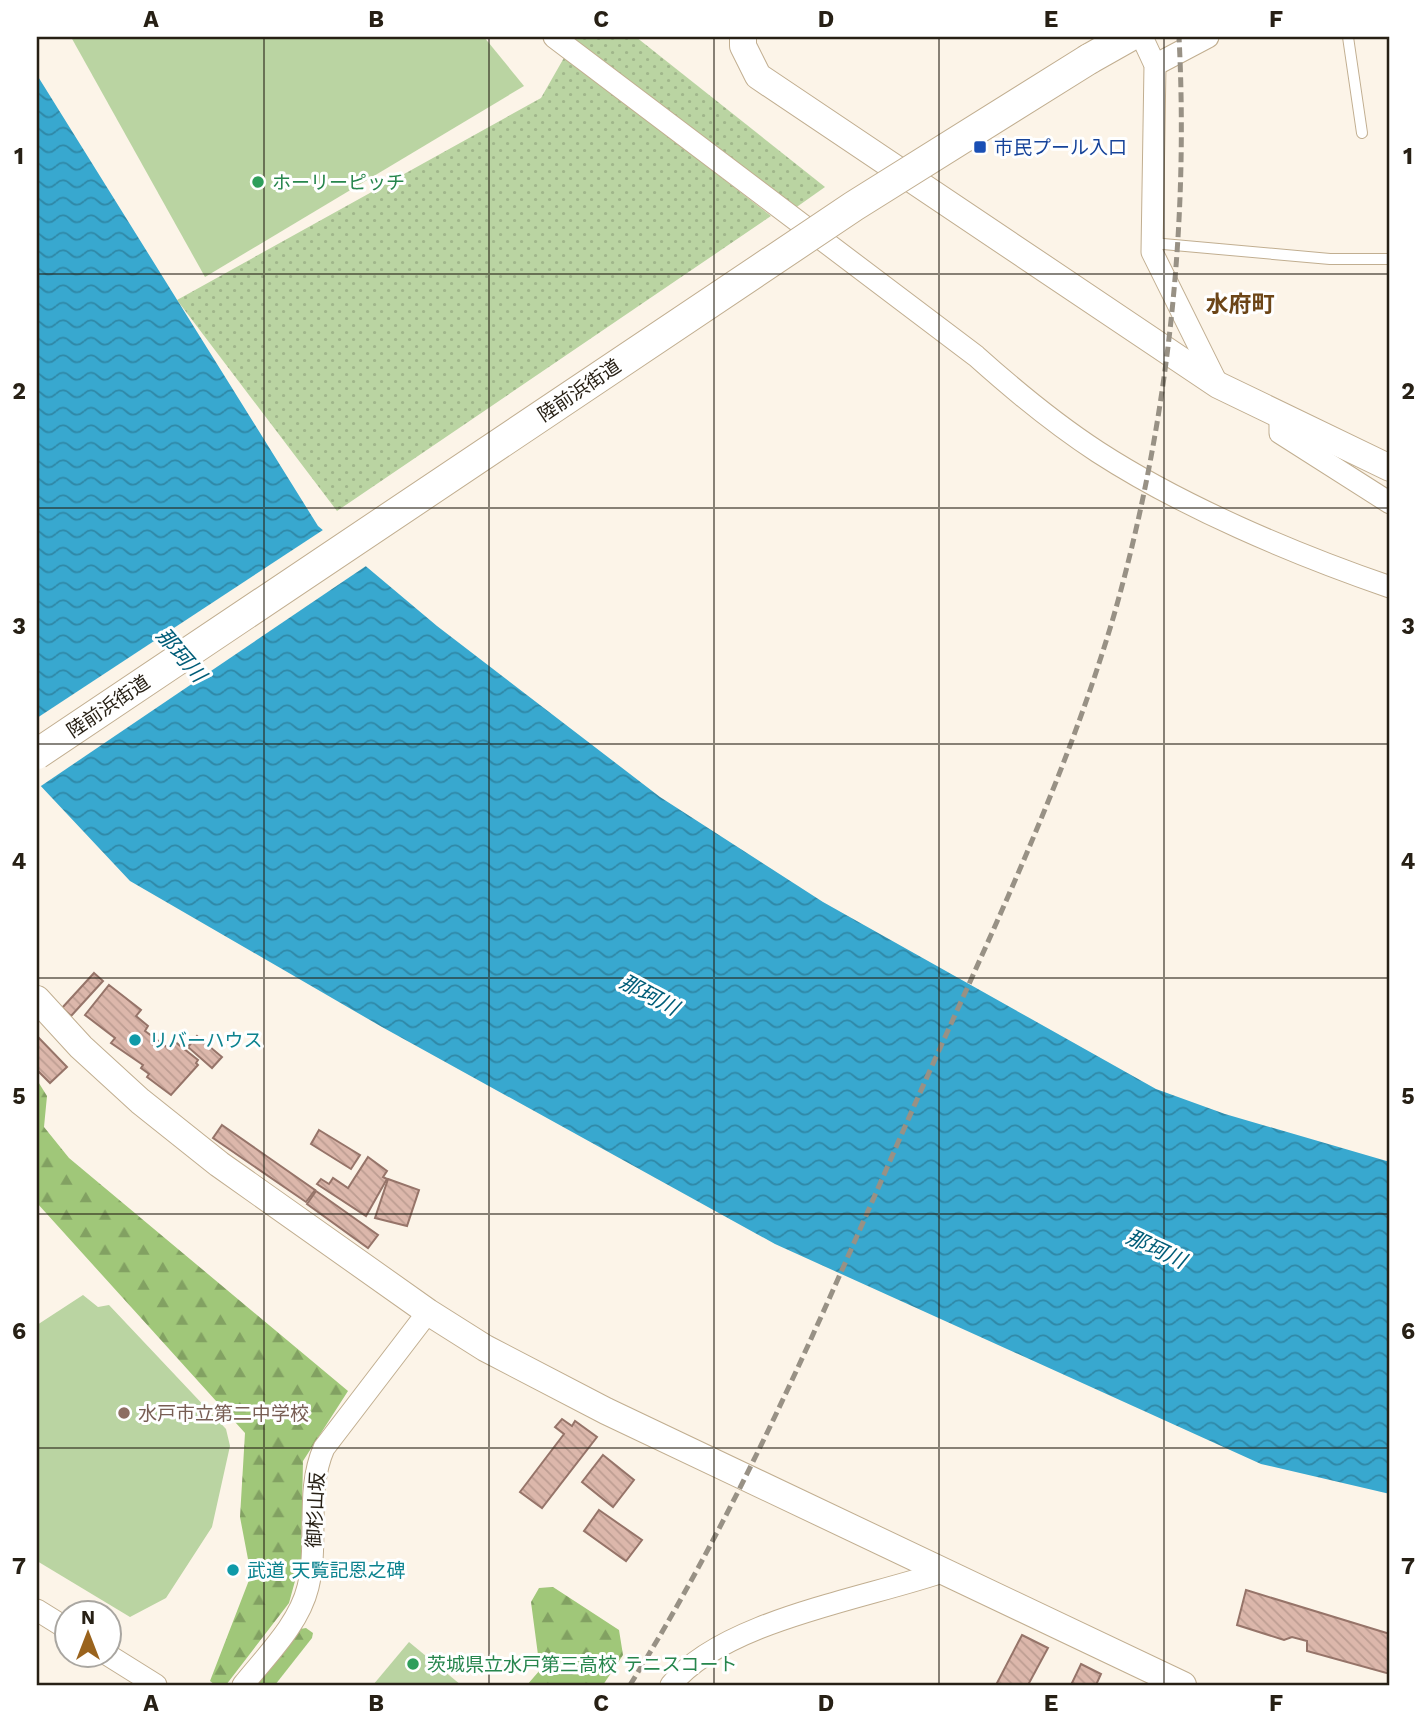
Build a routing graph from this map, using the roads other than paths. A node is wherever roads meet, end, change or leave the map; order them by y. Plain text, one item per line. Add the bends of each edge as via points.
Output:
1 (554, 37) edge
2 (743, 37) edge
3 (1128, 37) edge
4 (1142, 37) edge
5 (1208, 37) edge
6 (1348, 37) edge
7 (1155, 65) junction
8 (1362, 133) dead end
9 (1152, 243) junction
10 (1390, 258) edge
11 (1217, 385) junction
12 (1280, 418) junction
13 (1390, 468) edge
14 (1390, 503) edge
15 (1390, 587) edge
16 (37, 754) edge
17 (37, 999) edge
18 (428, 1312) junction
19 (945, 1571) junction
20 (37, 1610) edge
21 (52, 1620) edge
22 (122, 1664) edge
23 (156, 1685) edge
24 (243, 1685) edge
25 (671, 1685) edge
26 (1183, 1685) edge

1 - 15 street via 1099,452 1168,492 1286,547
2 - 11 street via 758,76
3 - 16 main road, 陸前浜街道, bridge via 854,206
4 - 7 street
5 - 7 street
6 - 8 lane
7 - 9 street
9 - 10 lane via 1330,258
9 - 11 street via 1152,252
11 - 12 street
12 - 13 street
12 - 14 street via 1280,433
17 - 18 street via 81,1047 150,1109 219,1164
18 - 19 street via 485,1348 606,1411
18 - 24 street, 御杉山坂 via 324,1448 317,1464 308,1588 293,1621
19 - 25 street via 835,1601 743,1636 704,1655
19 - 26 street
20 - 21 street
22 - 23 street

